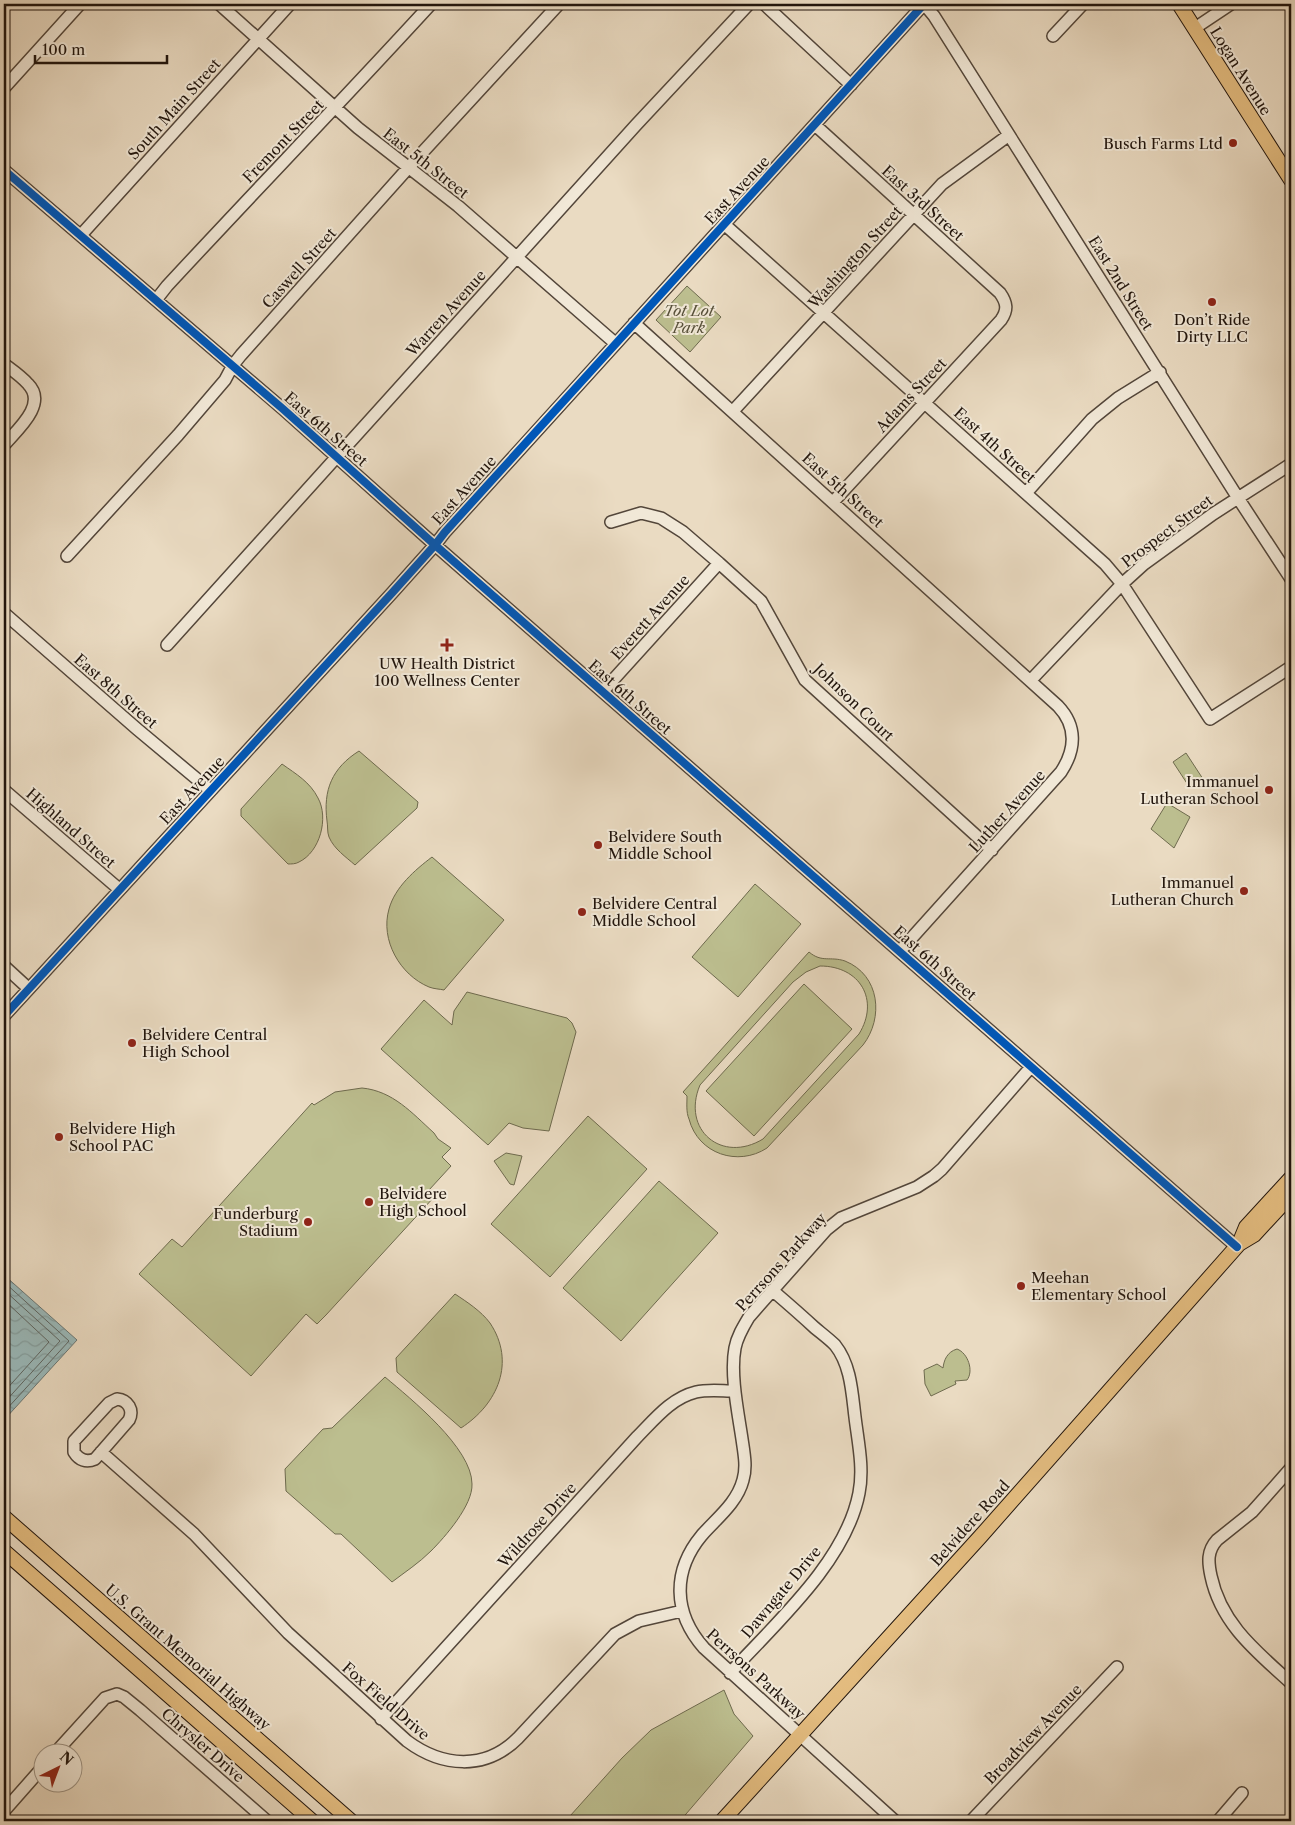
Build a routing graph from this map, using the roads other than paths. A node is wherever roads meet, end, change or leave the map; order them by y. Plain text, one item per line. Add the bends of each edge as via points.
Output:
1 (80, 4) edge
2 (220, 4) edge
3 (290, 4) edge
4 (431, 4) edge
5 (559, 4) edge
6 (749, 4) edge
7 (764, 4) edge
8 (924, 4) edge
9 (1083, 4) edge
10 (1179, 4) edge
11 (1230, 4) edge
12 (1195, 28) junction
13 (1052, 36) dead end
14 (259, 38) junction
15 (851, 85) junction
16 (4, 88) edge
17 (336, 108) junction
18 (815, 125) junction
19 (1009, 135) junction
20 (409, 167) junction
21 (4, 170) edge
22 (1291, 180) edge
23 (913, 215) junction
24 (724, 224) junction
25 (81, 235) junction
26 (516, 258) junction
27 (156, 300) junction
28 (1006, 306) joint
29 (825, 313) junction
30 (634, 323) junction
31 (616, 343) junction
32 (4, 364) edge
33 (232, 365) junction
34 (1160, 372) junction
35 (924, 402) junction
36 (733, 411) junction
37 (4, 445) edge
38 (336, 455) junction
39 (1291, 464) edge
40 (1026, 493) junction
41 (1238, 498) junction
42 (834, 502) junction
43 (611, 522) dead end
44 (435, 545) junction
45 (67, 556) dead end
46 (719, 563) junction
47 (1291, 579) edge
48 (1122, 584) junction
49 (4, 613) edge
50 (166, 645) dead end
51 (1291, 667) edge
52 (1030, 680) junction
53 (603, 691) junction
54 (4, 790) edge
55 (210, 790) junction
56 (992, 850) junction
57 (119, 890) junction
58 (900, 951) junction
59 (4, 966) edge
60 (28, 988) junction
61 (4, 1016) edge
62 (1031, 1067) junction
63 (1291, 1178) edge
64 (1291, 1195) edge
65 (1238, 1245) junction
66 (772, 1290) junction
67 (735, 1391) junction
68 (101, 1452) junction
69 (1291, 1468) edge
70 (4, 1516) edge
71 (4, 1551) edge
72 (682, 1611) junction
73 (1117, 1667) dead end
74 (730, 1673) junction
75 (1290, 1678) edge
76 (382, 1719) junction
77 (800, 1734) junction
78 (65, 1742) edge
79 (32, 1779) edge
80 (1242, 1793) dead end
81 (4, 1811) edge
82 (267, 1821) edge
83 (312, 1821) edge
84 (351, 1821) edge
85 (722, 1821) edge
86 (895, 1821) edge
87 (971, 1821) edge
88 (1218, 1821) edge

1 - 16 street
2 - 14 street, East 5th Street
3 - 14 street, South Main Street
4 - 17 street, Fremont Street
5 - 20 street, Caswell Street
6 - 26 street, Warren Avenue
7 - 15 street
8 - 15 street, East Avenue
8 - 19 street, East 2nd Street
9 - 13 street
10 - 12 main road, Logan Avenue
11 - 12 street
12 - 22 main road, Logan Avenue
14 - 17 street, East 5th Street
14 - 25 street, South Main Street
15 - 18 street, East Avenue
17 - 20 street, East 5th Street
17 - 27 street, Fremont Street via 266,179
18 - 23 street, East 3rd Street
18 - 24 street, East Avenue
19 - 23 street, Washington Street via 942,184
19 - 34 street, East 2nd Street
20 - 26 street, East 5th Street
20 - 33 street, Caswell Street
21 - 25 street, East 6th Street
23 - 28 street, East 3rd Street via 1000,294
23 - 29 street, Washington Street
24 - 29 street, East 4th Street
24 - 30 street, East Avenue
25 - 27 street, East 6th Street
26 - 31 street, East 5th Street
26 - 38 street, Warren Avenue
27 - 33 street, East 6th Street
28 - 35 street, Adams Street via 1001,320
29 - 35 street, East 4th Street
29 - 36 street, Washington Street
30 - 31 street, East Avenue
30 - 36 street, East 5th Street
31 - 44 street, East Avenue
32 - 37 street via 29,384 35,398 29,417
33 - 38 street, East 6th Street
33 - 45 street, Caswell Street via 225,380 178,435
34 - 40 street via 1092,419
34 - 41 street, East 2nd Street
35 - 40 street, East 4th Street
35 - 42 street, Adams Street
36 - 42 street, East 5th Street
38 - 44 street, East 6th Street
38 - 50 street, Warren Avenue
39 - 41 street, Prospect Street
40 - 48 street, East 4th Street via 1105,564
41 - 47 street, East 2nd Street
41 - 48 street, Prospect Street via 1144,564
42 - 52 street, East 5th Street
43 - 46 street, Johnson Court via 641,514 661,518 684,532
44 - 53 street, East 6th Street
44 - 55 street, East Avenue
46 - 53 street, Everett Avenue
46 - 56 street, Johnson Court via 761,601 805,680
48 - 51 street, East 4th Street via 1210,719
48 - 52 street, Prospect Street
49 - 55 street, East 8th Street
52 - 56 street, Luther Avenue via 1064,712 1072,733 1072,750 1061,772
53 - 58 street, East 6th Street
54 - 57 street, Highland Street
55 - 57 street, East Avenue
56 - 58 street, Luther Avenue
57 - 60 street, East Avenue
58 - 62 street, East 6th Street
59 - 60 street
60 - 61 street, East Avenue
62 - 65 street, East 6th Street
62 - 66 street, Perrsons Parkway via 938,1173 917,1187 840,1218
63 - 65 main road, Belvidere Road via 1246,1227
64 - 65 main road, Belvidere Road via 1254,1235
65 - 77 main road, Belvidere Road via 980,1537
66 - 67 street, Perrsons Parkway via 749,1317 737,1340
66 - 74 street, Dawngate Drive via 834,1344 846,1365 861,1464 860,1489 843,1538 825,1566
67 - 72 street, Perrsons Parkway via 745,1462 743,1480 733,1501 702,1535 686,1561 680,1581
67 - 76 street, Wildrose Drive via 696,1392 665,1409
68 - 68 street via 131,1416 130,1406 122,1399 108,1403 74,1441 74,1452 82,1460 91,1460
68 - 76 street, Fox Field Drive via 194,1534 288,1634
69 - 75 street via 1252,1512 1212,1546 1209,1558 1219,1601 1234,1628
70 - 84 main road, U.S. Grant Memorial Highway
71 - 83 main road
72 - 74 street, Perrsons Parkway via 694,1637
72 - 76 street, Fox Field Drive via 639,1621 615,1634 512,1744 488,1758 464,1761 425,1754
73 - 87 street, Broadview Avenue
74 - 77 street, Perrsons Parkway
77 - 85 main road, Belvidere Road
77 - 86 street, Perrsons Parkway
78 - 82 street, Chrysler Drive via 106,1698 117,1694 140,1710
79 - 81 street
80 - 88 street

